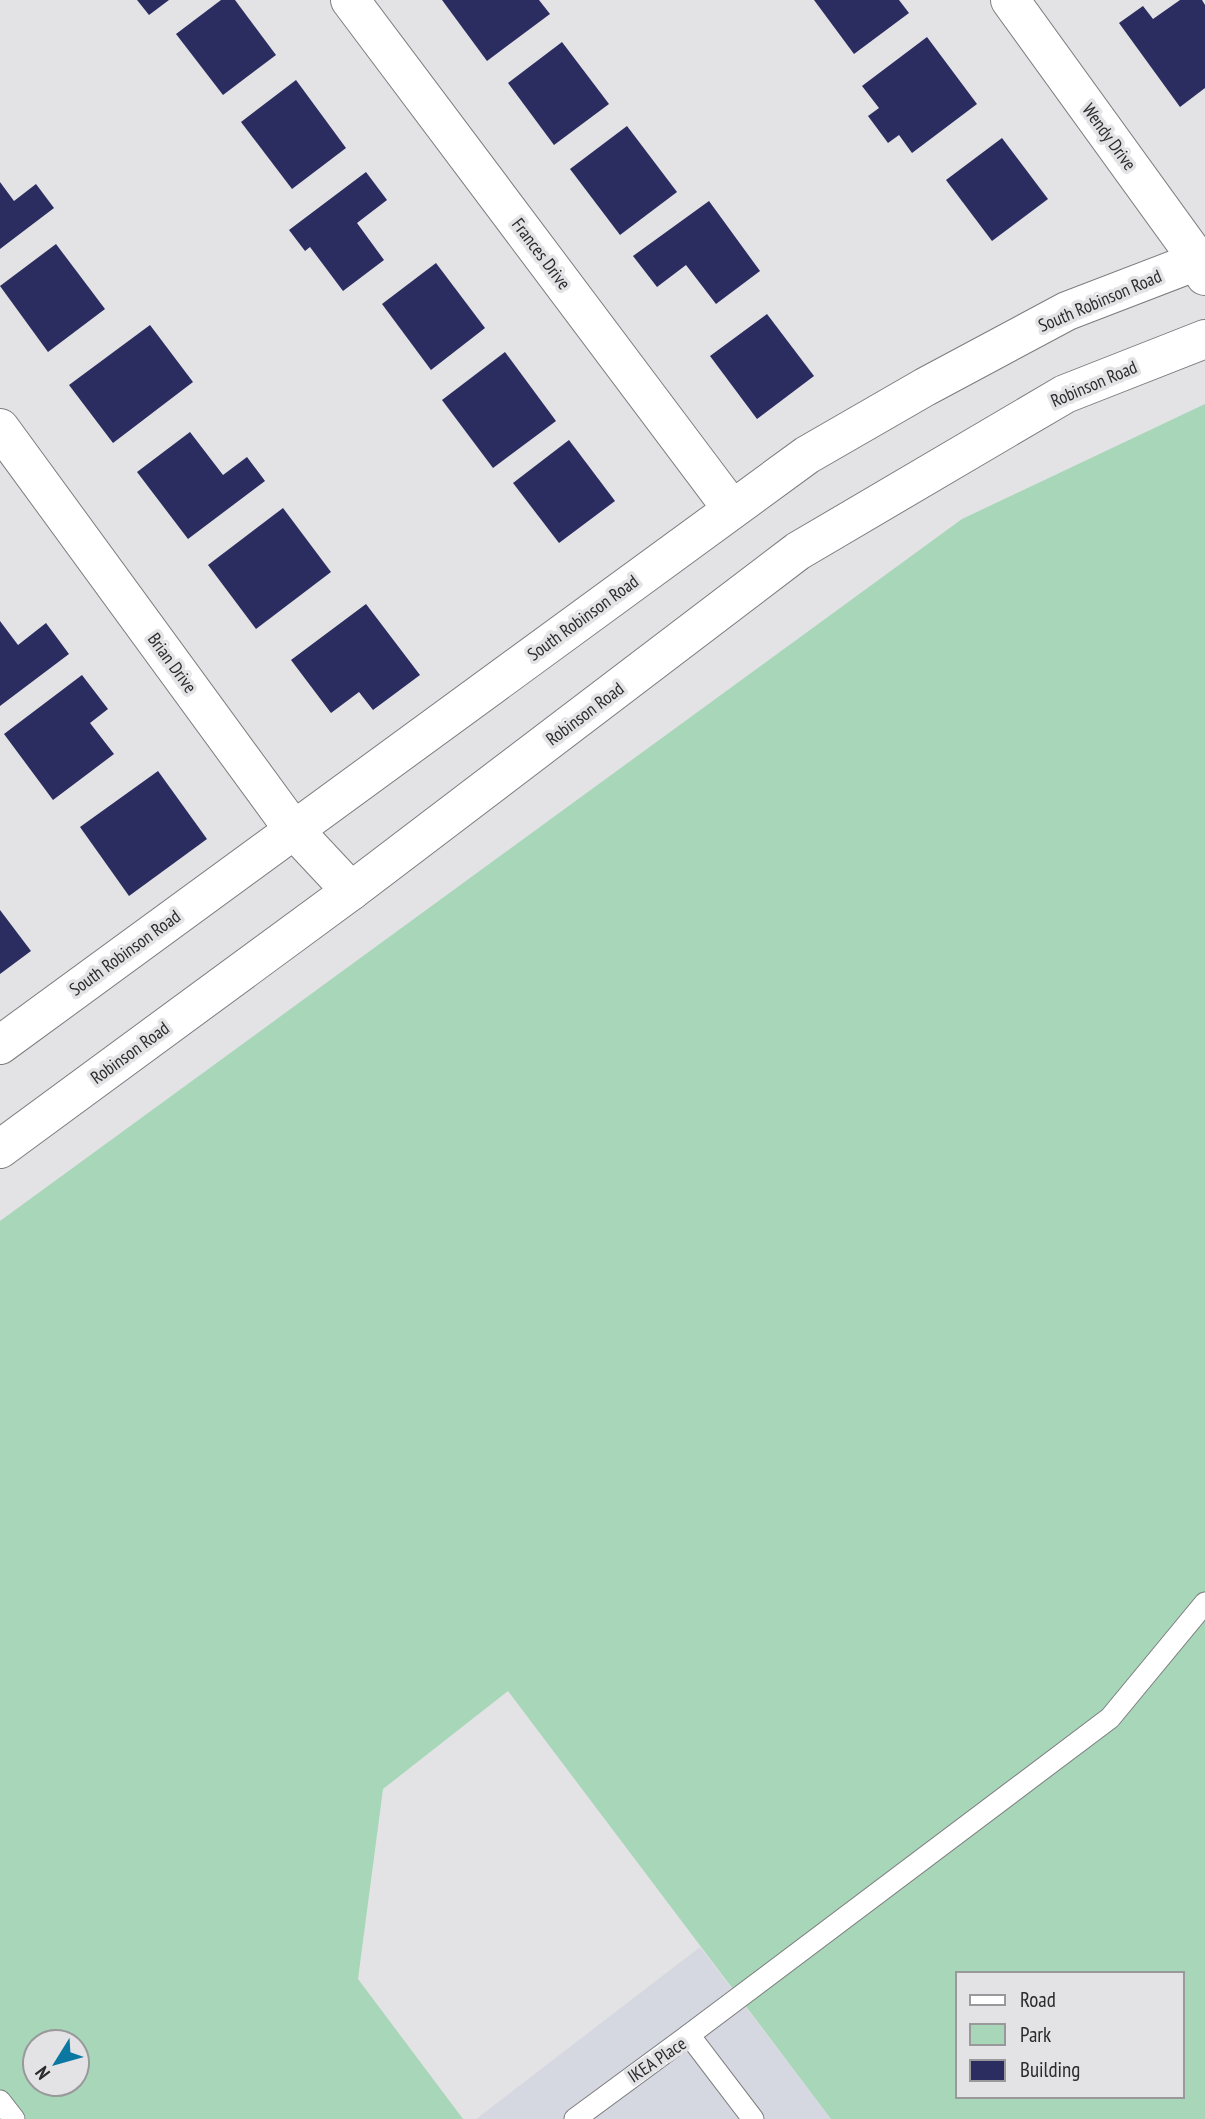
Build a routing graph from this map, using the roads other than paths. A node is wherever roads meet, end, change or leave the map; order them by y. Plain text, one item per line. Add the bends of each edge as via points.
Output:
1 (350, 0) edge
2 (1010, 0) edge
3 (1203, 265) edge
4 (1205, 339) edge
5 (0, 428) edge
6 (732, 509) junction
7 (293, 829) junction
8 (351, 891) junction
9 (0, 1045) edge
10 (0, 1149) edge
11 (1205, 1603) edge
12 (689, 2035) junction
13 (0, 2101) edge
14 (14, 2119) edge
15 (575, 2119) edge
16 (753, 2119) edge

1 - 6 street, Frances Drive
2 - 3 street, Wendy Drive
3 - 6 street, South Robinson Road via 1067,311 807,455
4 - 8 street, Robinson Road via 1065,394 799,551
5 - 7 street, Brian Drive
6 - 7 street, South Robinson Road
7 - 8 street, Brian Drive
7 - 9 street, South Robinson Road
8 - 10 street, Robinson Road
11 - 12 lane via 1110,1718
12 - 15 lane, IKEA Place
12 - 16 lane, IKEA Place
13 - 14 lane

